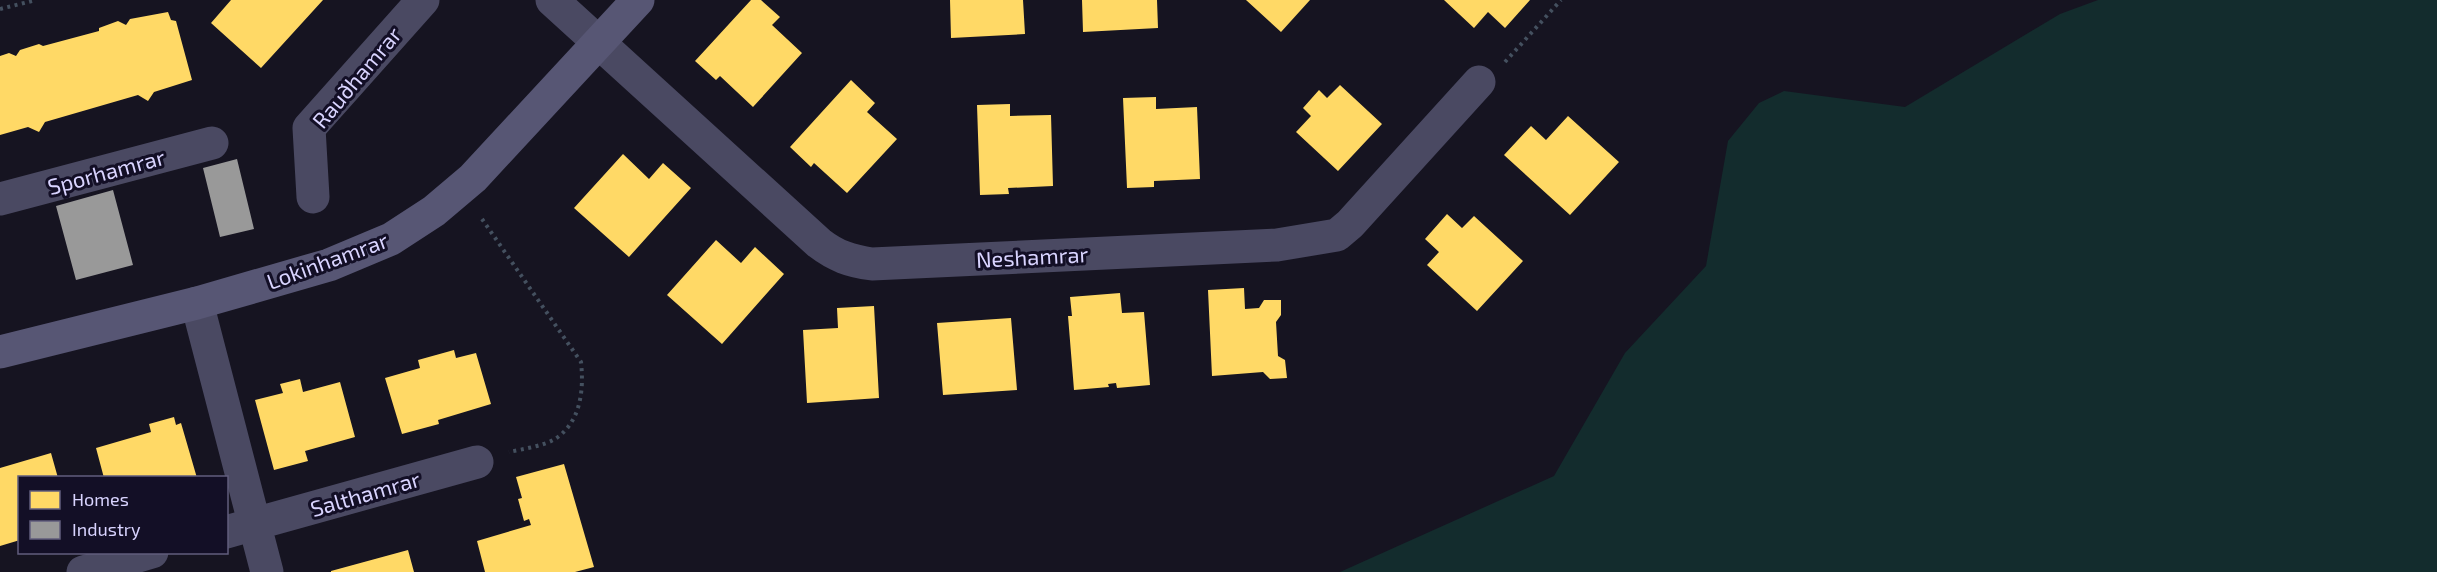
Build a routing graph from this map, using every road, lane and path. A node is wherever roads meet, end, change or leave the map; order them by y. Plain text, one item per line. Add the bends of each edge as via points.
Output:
1 (36, 0) edge
2 (423, 0) edge
3 (552, 0) edge
4 (638, 0) edge
5 (1561, 0) edge
6 (0, 9) edge
7 (601, 43) junction
8 (1479, 82) joint
9 (212, 143) dead end
10 (313, 197) dead end
11 (0, 199) edge
12 (482, 219) dead end
13 (197, 303) junction
14 (0, 350) edge
15 (477, 462) joint
16 (240, 528) edge
17 (145, 554) edge
18 (82, 572) edge
19 (267, 572) edge

1 - 6 path
2 - 10 street, Rauðhamrar via 309,128
3 - 7 street
4 - 7 street, Lokinhamrar
5 - 8 path via 1501,67
7 - 8 street, Neshamrar via 819,243 834,255 872,264 1277,245 1336,235
7 - 13 street, Lokinhamrar via 473,178 434,211 391,239 329,265
9 - 11 street, Sporhamrar
12 - 15 path via 581,362 583,386 573,420 555,439
13 - 14 street, Lokinhamrar
13 - 16 street
15 - 16 street, Salthamrar
16 - 19 street
17 - 18 street

